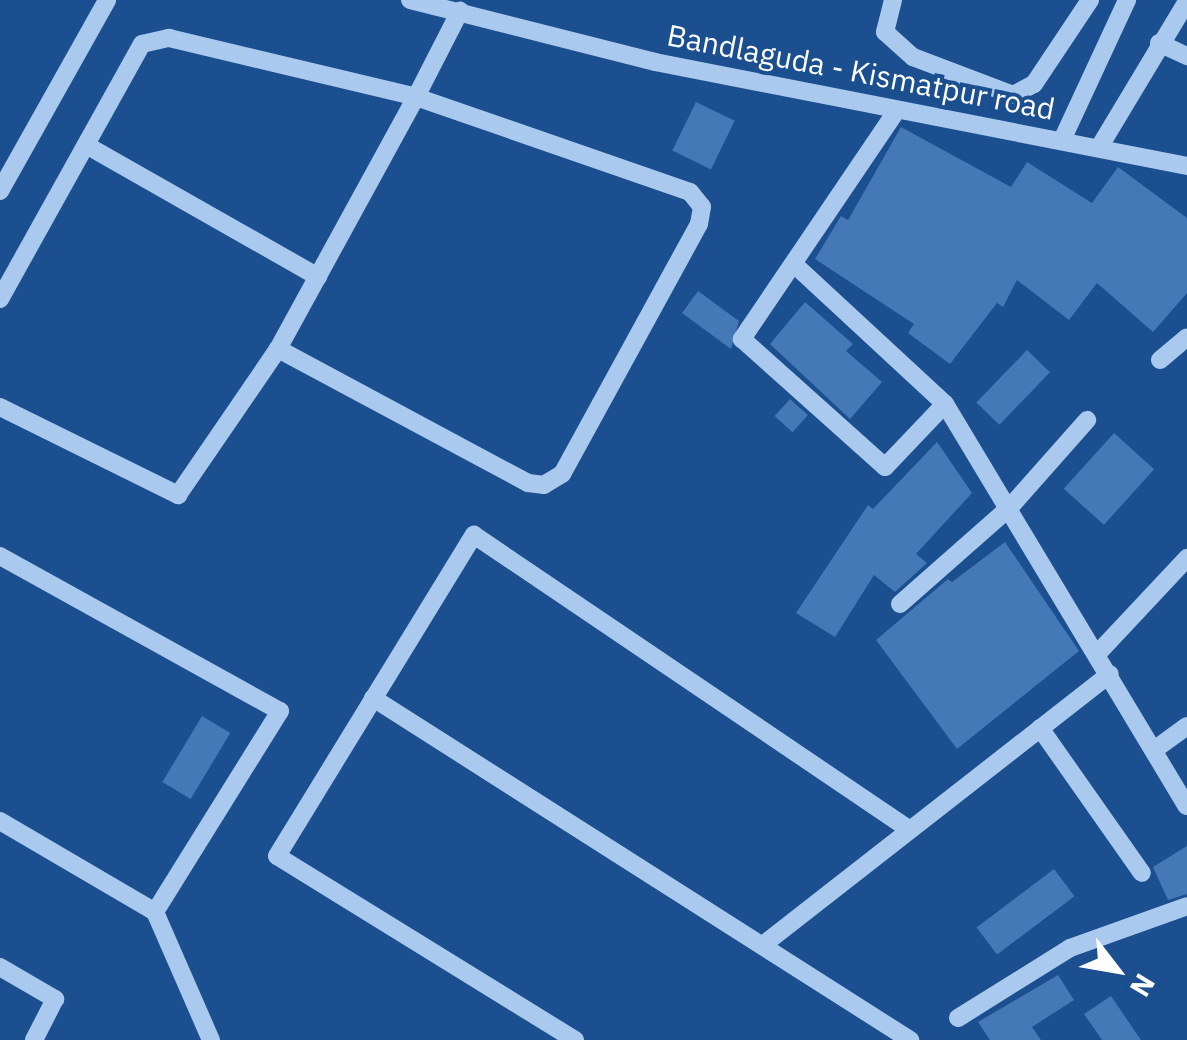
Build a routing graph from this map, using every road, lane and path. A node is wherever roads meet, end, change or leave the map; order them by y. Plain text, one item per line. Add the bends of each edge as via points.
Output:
1 (107, 0) edge
2 (414, 0) edge
3 (893, 0) edge
4 (1090, 0) edge
5 (1127, 0) edge
6 (1187, 0) edge
7 (460, 11) junction
8 (1159, 44) junction
9 (1187, 56) edge
10 (416, 98) junction
11 (897, 110) junction
12 (1063, 138) junction
13 (86, 145) junction
14 (1100, 146) junction
15 (1187, 166) edge
16 (0, 191) edge
17 (796, 266) junction
18 (318, 277) junction
19 (0, 298) edge
20 (1187, 336) edge
21 (278, 349) junction
22 (1160, 360) dead end
23 (945, 404) junction
24 (0, 407) edge
25 (1087, 420) dead end
26 (1012, 506) junction
27 (0, 556) edge
28 (1187, 558) edge
29 (900, 604) dead end
30 (1099, 652) junction
31 (1110, 674) junction
32 (373, 698) junction
33 (1187, 726) edge
34 (1040, 728) junction
35 (1154, 750) junction
36 (1187, 806) edge
37 (0, 820) edge
38 (910, 830) junction
39 (1142, 873) dead end
40 (1187, 906) edge
41 (155, 912) junction
42 (763, 945) junction
43 (0, 967) edge
44 (958, 1018) dead end
45 (34, 1040) edge
46 (212, 1040) edge
47 (574, 1040) edge
48 (910, 1040) edge

1 - 16 street
2 - 7 street, Bandlaguda - Kismatpur road
3 - 4 street via 885,32 913,57 1013,94 1034,84
5 - 12 street
6 - 8 street
7 - 10 street
7 - 11 street, Bandlaguda - Kismatpur road via 654,62
8 - 9 street
8 - 14 street
10 - 13 street via 169,38 142,44
10 - 18 street
10 - 21 street via 690,192 702,207 700,224 562,474 544,485 528,483
11 - 12 street, Bandlaguda - Kismatpur road
11 - 17 street
12 - 14 street, Bandlaguda - Kismatpur road
13 - 18 street
13 - 19 street
14 - 15 street, Bandlaguda - Kismatpur road
17 - 23 street
17 - 23 street via 742,340 886,467
18 - 21 street
20 - 22 street
21 - 24 street via 178,495
23 - 26 street
25 - 26 street
26 - 29 street
26 - 30 street
27 - 41 street via 280,711
28 - 30 street
30 - 31 street
31 - 34 street
31 - 35 street
32 - 38 street via 474,535
32 - 42 street
32 - 47 street via 277,856
33 - 35 street
34 - 38 street
34 - 39 street
35 - 36 street
37 - 41 street
38 - 42 street
40 - 44 street via 1070,948
41 - 46 street
42 - 48 street
43 - 45 street via 55,998

